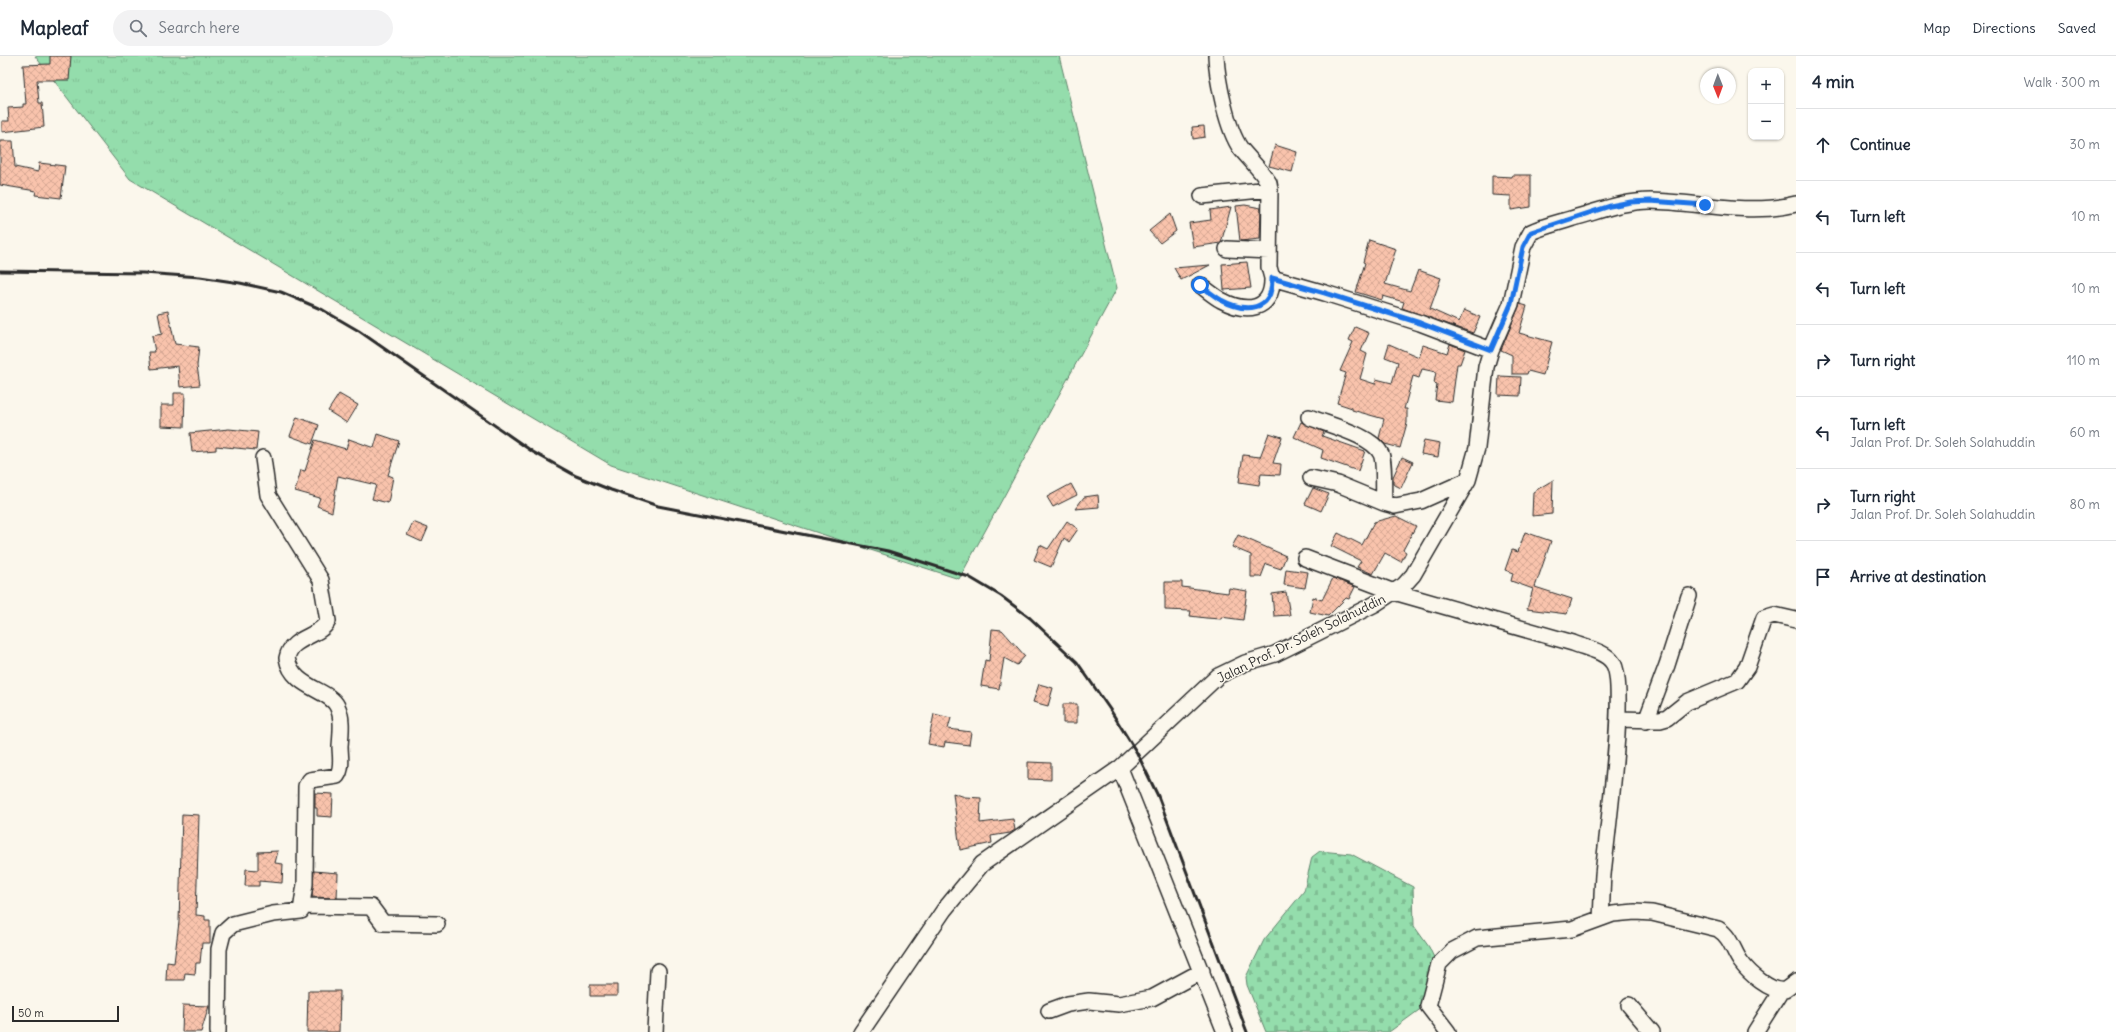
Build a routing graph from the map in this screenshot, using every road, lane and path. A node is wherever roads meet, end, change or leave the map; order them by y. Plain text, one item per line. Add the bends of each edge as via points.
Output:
1 (1216, 56) edge
2 (1270, 189) junction
3 (1202, 196) dead end
4 (1796, 204) edge
5 (1227, 249) dead end
6 (1269, 252) junction
7 (1272, 278) junction
8 (1200, 285) dead end
9 (1491, 350) junction
10 (1309, 417) dead end
11 (263, 458) dead end
12 (1311, 478) dead end
13 (1468, 480) junction
14 (1384, 503) junction
15 (1305, 558) dead end
16 (1394, 592) junction
17 (1689, 596) dead end
18 (1796, 620) edge
19 (1618, 719) junction
20 (1646, 721) junction
21 (1120, 768) junction
22 (303, 906) junction
23 (1602, 918) junction
24 (437, 924) dead end
25 (658, 971) dead end
26 (1202, 971) junction
27 (1796, 982) edge
28 (1781, 991) junction
29 (1629, 1005) dead end
30 (1049, 1011) dead end
31 (218, 1032) edge
32 (655, 1032) edge
33 (861, 1032) edge
34 (1225, 1032) edge
35 (1448, 1032) edge
36 (1652, 1032) edge
37 (1754, 1032) edge

1 - 2 street via 1218,78 1232,131 1241,148 1264,176
2 - 3 street
2 - 6 street
4 - 9 street, Jalan Prof. Dr. Soleh Solahuddin via 1748,208 1631,202 1539,228 1526,238 1511,304
5 - 6 street
6 - 7 street via 1269,271
7 - 8 street via 1272,290 1268,300 1262,305 1249,308 1220,300
7 - 9 street via 1413,321
9 - 13 street, Jalan Prof. Dr. Soleh Solahuddin via 1486,367 1477,448
10 - 14 street via 1364,438 1376,446 1382,455
11 - 22 street via 268,496 321,580 329,618 326,625 293,646 288,655 288,662 297,677 334,700 340,714 338,775 310,780 306,786
12 - 14 street via 1338,484
13 - 14 street via 1410,504 1395,506
13 - 16 street, Jalan Prof. Dr. Soleh Solahuddin via 1413,575
15 - 16 street
16 - 19 street via 1511,624 1607,657 1616,670
16 - 21 street, Jalan Prof. Dr. Soleh Solahuddin via 1275,654 1245,663 1218,676
17 - 20 street
18 - 20 street via 1774,615 1764,618 1747,667 1737,680 1687,702 1666,718
19 - 20 street
19 - 23 street via 1603,876
21 - 26 street
21 - 33 street, Jalan Prof. Dr. Soleh Solahuddin via 982,864 944,910
22 - 24 street via 371,907 383,923
22 - 31 street via 298,912 280,913 233,924 223,934 219,949
23 - 28 street via 1625,912 1652,913 1718,929 1729,939 1742,963 1773,989
23 - 35 street via 1559,931 1477,938 1452,951 1439,964 1428,1006
25 - 32 street
26 - 30 street via 1152,998 1119,1004 1068,1004
26 - 34 street
27 - 28 street
28 - 37 street
29 - 36 street

